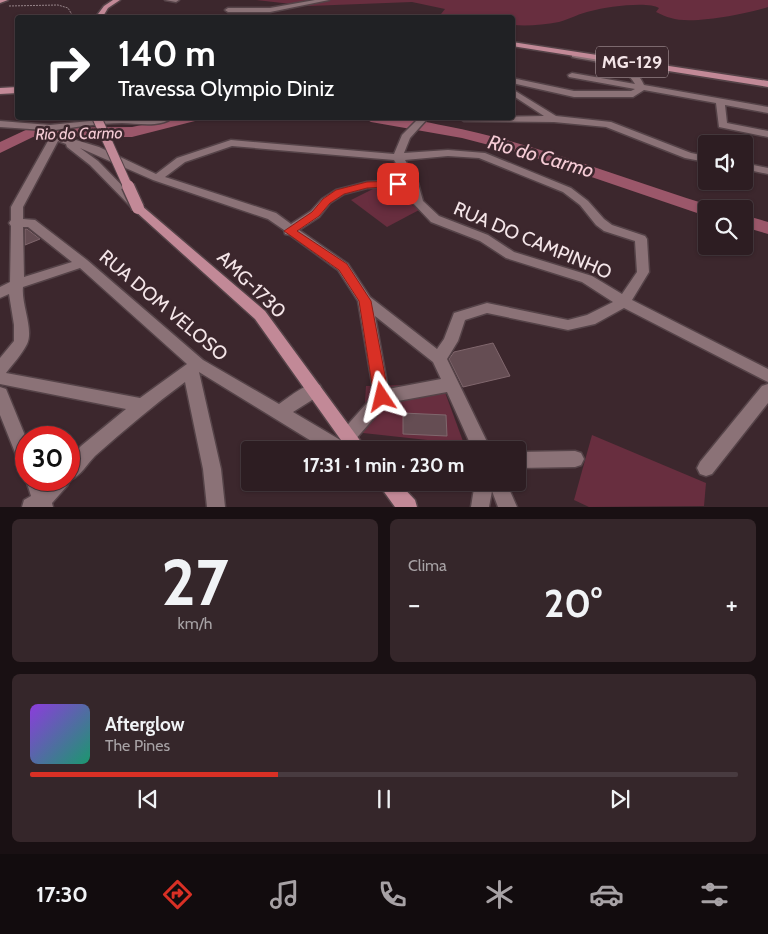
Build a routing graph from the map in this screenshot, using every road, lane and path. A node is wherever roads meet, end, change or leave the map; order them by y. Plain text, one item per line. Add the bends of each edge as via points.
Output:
1 (118, 0) edge
2 (168, 0) edge
3 (176, 0) edge
4 (326, 0) edge
5 (3, 1) edge
6 (228, 10) dead end
7 (72, 15) edge
8 (99, 15) edge
9 (515, 44) edge
10 (538, 47) junction
11 (572, 75) dead end
12 (515, 81) edge
13 (768, 84) edge
14 (642, 88) junction
15 (15, 90) edge
16 (0, 91) edge
17 (515, 93) edge
18 (720, 101) junction
19 (768, 110) edge
20 (515, 119) edge
21 (554, 119) junction
22 (98, 120) edge
23 (123, 120) edge
24 (123, 120) edge
25 (156, 120) edge
26 (422, 120) edge
27 (0, 124) edge
28 (768, 134) edge
29 (54, 135) junction
30 (398, 157) junction
31 (698, 158) edge
32 (753, 168) edge
33 (768, 171) edge
34 (157, 178) junction
35 (413, 183) junction
36 (138, 208) junction
37 (15, 223) junction
38 (290, 231) junction
39 (82, 262) junction
40 (17, 284) junction
41 (0, 293) edge
42 (365, 301) junction
43 (624, 302) junction
44 (439, 358) junction
45 (195, 367) junction
46 (0, 368) edge
47 (768, 376) edge
48 (0, 378) edge
49 (452, 384) junction
50 (314, 390) junction
51 (768, 391) edge
52 (0, 394) edge
53 (382, 397) junction
54 (142, 405) junction
55 (280, 412) junction
56 (15, 432) edge
57 (348, 436) junction
58 (327, 441) edge
59 (352, 441) edge
60 (478, 441) edge
61 (575, 459) dead end
62 (80, 460) edge
63 (526, 460) edge
64 (706, 468) dead end
65 (37, 491) edge
66 (51, 491) edge
67 (394, 491) edge
68 (482, 491) edge
69 (501, 491) edge
70 (40, 504) edge
71 (216, 506) edge
72 (408, 506) edge
73 (480, 506) edge
74 (508, 506) edge

1 - 8 main road
2 - 3 street
4 - 6 street via 270,10
5 - 7 path via 1,6 58,5 68,8
9 - 10 main road, MG-129
10 - 13 main road, MG-129
10 - 14 street via 608,62 633,74
11 - 14 street
12 - 14 street via 574,94 633,94
14 - 18 street
15 - 16 main road
17 - 21 street
18 - 19 street
18 - 28 street via 722,125
20 - 21 street
21 - 31 street via 608,124
22 - 36 main road, bridge
23 - 25 street
24 - 29 street via 84,123
26 - 30 street via 405,137
27 - 29 street
29 - 34 street via 95,149
29 - 36 street via 94,163
29 - 37 street via 17,207
30 - 34 street via 231,144 181,160
30 - 35 street, RUA DO CAMPINHO
30 - 43 street via 448,153 481,155 567,190 608,228 641,239 643,272
32 - 33 street
34 - 38 street via 272,216
35 - 38 street via 367,185 340,192
35 - 43 street, RUA DO CAMPINHO via 418,202 435,219 484,238 510,255 587,279
36 - 50 main road, AMG-1730 via 260,315
37 - 39 street, RUA DOM VELOSO via 31,223
37 - 40 street
38 - 42 street via 343,267
39 - 40 street
39 - 45 street, RUA DOM VELOSO
40 - 41 street
40 - 46 street via 15,297 21,342
42 - 44 street
42 - 53 street
43 - 44 street via 590,320 568,325 487,308 459,317 451,341
43 - 47 street, RUA DO CAMPINHO
44 - 49 street
45 - 54 street
45 - 55 street, RUA DOM VELOSO
45 - 71 street
48 - 54 street
49 - 53 street
49 - 60 street
50 - 55 street
50 - 57 main road, AMG-1730
51 - 64 street
52 - 56 street
53 - 57 street
54 - 62 street
55 - 58 street, RUA DOM VELOSO
57 - 59 main road, AMG-1730
61 - 63 street
65 - 70 street
66 - 70 street
67 - 72 main road
68 - 73 street
69 - 74 street

